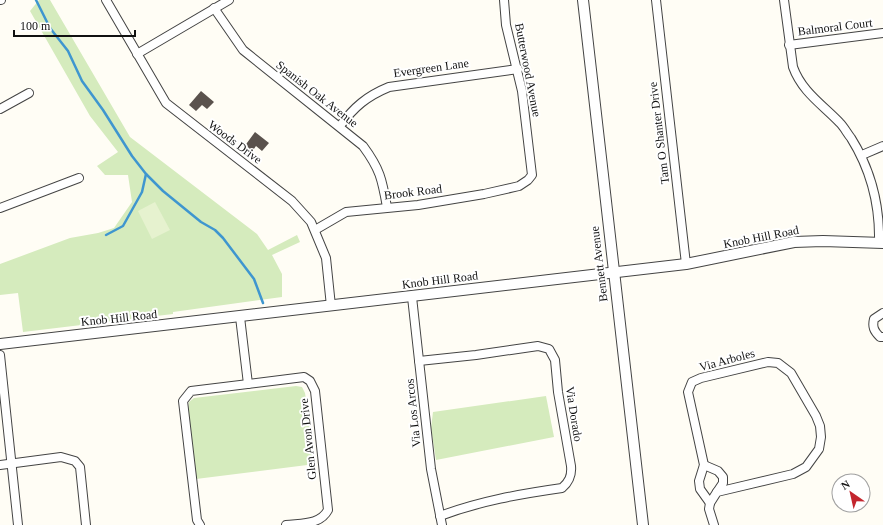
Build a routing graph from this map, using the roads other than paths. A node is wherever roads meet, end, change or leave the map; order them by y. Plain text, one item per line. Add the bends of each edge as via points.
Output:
1 (106, 0) edge
2 (229, 0) edge
3 (504, 0) edge
4 (583, 0) edge
5 (656, 0) edge
6 (784, 0) edge
7 (214, 8) junction
8 (883, 33) edge
9 (789, 45) junction
10 (137, 54) junction
11 (518, 69) junction
12 (29, 93) dead end
13 (0, 109) edge
14 (340, 126) junction
15 (883, 146) edge
16 (862, 156) junction
17 (79, 178) dead end
18 (519, 186) joint
19 (387, 207) junction
20 (0, 208) edge
21 (315, 230) junction
22 (881, 243) edge
23 (686, 264) junction
24 (613, 272) junction
25 (412, 297) junction
26 (331, 306) junction
27 (883, 312) edge
28 (240, 317) junction
29 (883, 337) edge
30 (0, 344) edge
31 (0, 355) edge
32 (419, 361) junction
33 (248, 384) junction
34 (12, 463) junction
35 (0, 465) edge
36 (704, 465) junction
37 (717, 492) junction
38 (710, 503) junction
39 (440, 516) junction
40 (18, 525) edge
41 (86, 525) edge
42 (200, 525) edge
43 (286, 525) edge
44 (442, 525) edge
45 (643, 525) edge
46 (714, 525) edge

1 - 10 street, Woods Drive
2 - 7 street
3 - 11 street, Butterwood Avenue via 506,25
4 - 24 street, Bennett Avenue
5 - 23 street, Tam O Shanter Drive
6 - 9 street
7 - 10 street
7 - 14 street, Spanish Oak Avenue via 243,50
8 - 9 street, Balmoral Court
9 - 16 street via 797,78 809,94 842,124
10 - 21 street, Woods Drive via 166,103 292,201
11 - 14 street, Evergreen Lane via 389,86 375,92 353,108
11 - 18 street, Butterwood Avenue via 532,175
12 - 13 street
14 - 19 street, Spanish Oak Avenue via 363,146 376,163 382,177
15 - 16 street
16 - 22 street via 872,181
17 - 20 street
18 - 19 street, Brook Road via 432,202
19 - 21 street, Brook Road via 346,212
21 - 26 street, Woods Drive via 326,258
22 - 23 street, Knob Hill Road via 794,242
23 - 24 street, Knob Hill Road
24 - 25 street, Knob Hill Road
24 - 45 street, Bennett Avenue
25 - 26 street, Knob Hill Road
25 - 32 street, Via Los Arcos
26 - 28 street, Knob Hill Road
27 - 29 street via 874,319 872,325
28 - 30 street, Knob Hill Road
28 - 33 street
31 - 34 street
32 - 39 street, Via Los Arcos via 431,469
32 - 39 street, Via Dorado via 538,346 548,349 555,360 571,466 572,474 562,488 513,495
33 - 42 street, Glen Avon Drive via 191,390 183,401 197,520
33 - 43 street, Glen Avon Drive via 304,377 315,390 328,510 324,518 318,522
34 - 35 street
34 - 40 street
34 - 41 street via 61,457 75,461 80,467
36 - 37 street via 723,476 723,483
36 - 37 street, Via Arboles via 688,392 692,382 768,362 778,364 791,374 820,426 819,449 806,467 793,474
36 - 38 street, Via Arboles via 699,481 700,490
37 - 38 street
38 - 46 street via 709,509
39 - 44 street, Via Los Arcos

